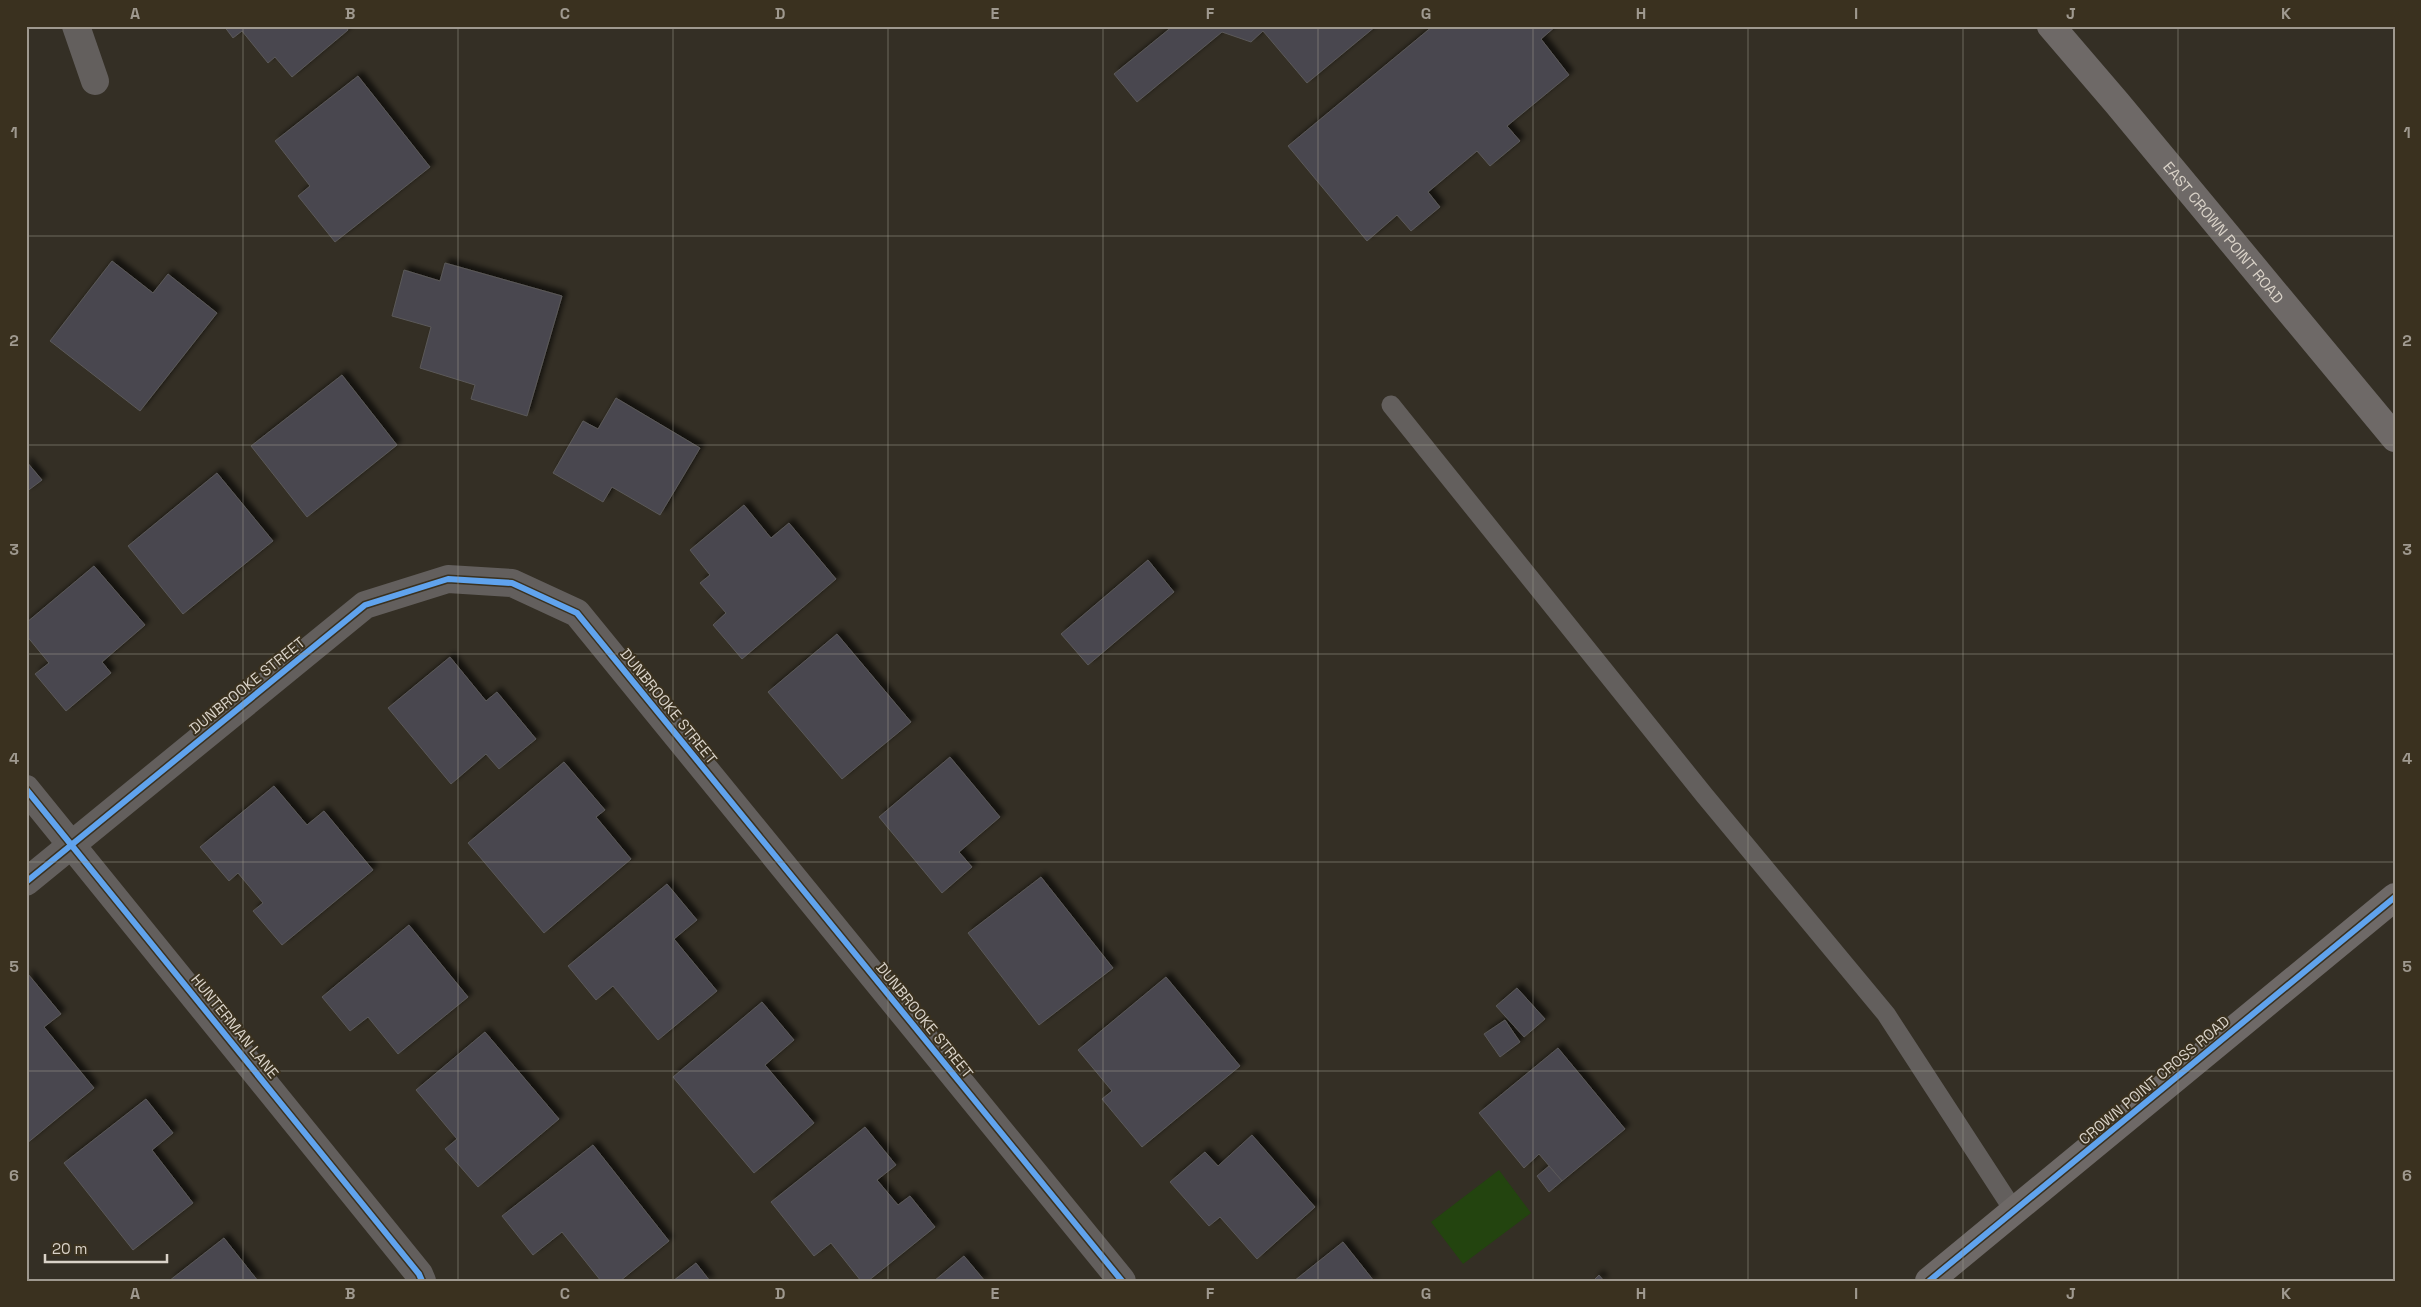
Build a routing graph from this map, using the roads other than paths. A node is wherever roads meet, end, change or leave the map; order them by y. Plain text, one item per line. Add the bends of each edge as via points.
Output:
1 (76, 26) edge
2 (2055, 28) edge
3 (95, 81) dead end
4 (1391, 405) dead end
5 (2395, 438) edge
6 (26, 789) edge
7 (72, 845) junction
8 (26, 882) edge
9 (2395, 897) edge
10 (2014, 1211) junction
11 (422, 1281) edge
12 (1122, 1281) edge
13 (1929, 1281) edge

1 - 3 street
2 - 5 street, EAST CROWN POINT ROAD
4 - 10 lane via 1705,796 1886,1014
6 - 7 street, HUNTERMAN LANE
7 - 8 street, DUNBROOKE STREET
7 - 11 street, HUNTERMAN LANE
7 - 12 street, DUNBROOKE STREET via 365,604 448,579 512,583 577,612
9 - 10 street, CROWN POINT CROSS ROAD
10 - 13 street, CROWN POINT CROSS ROAD

